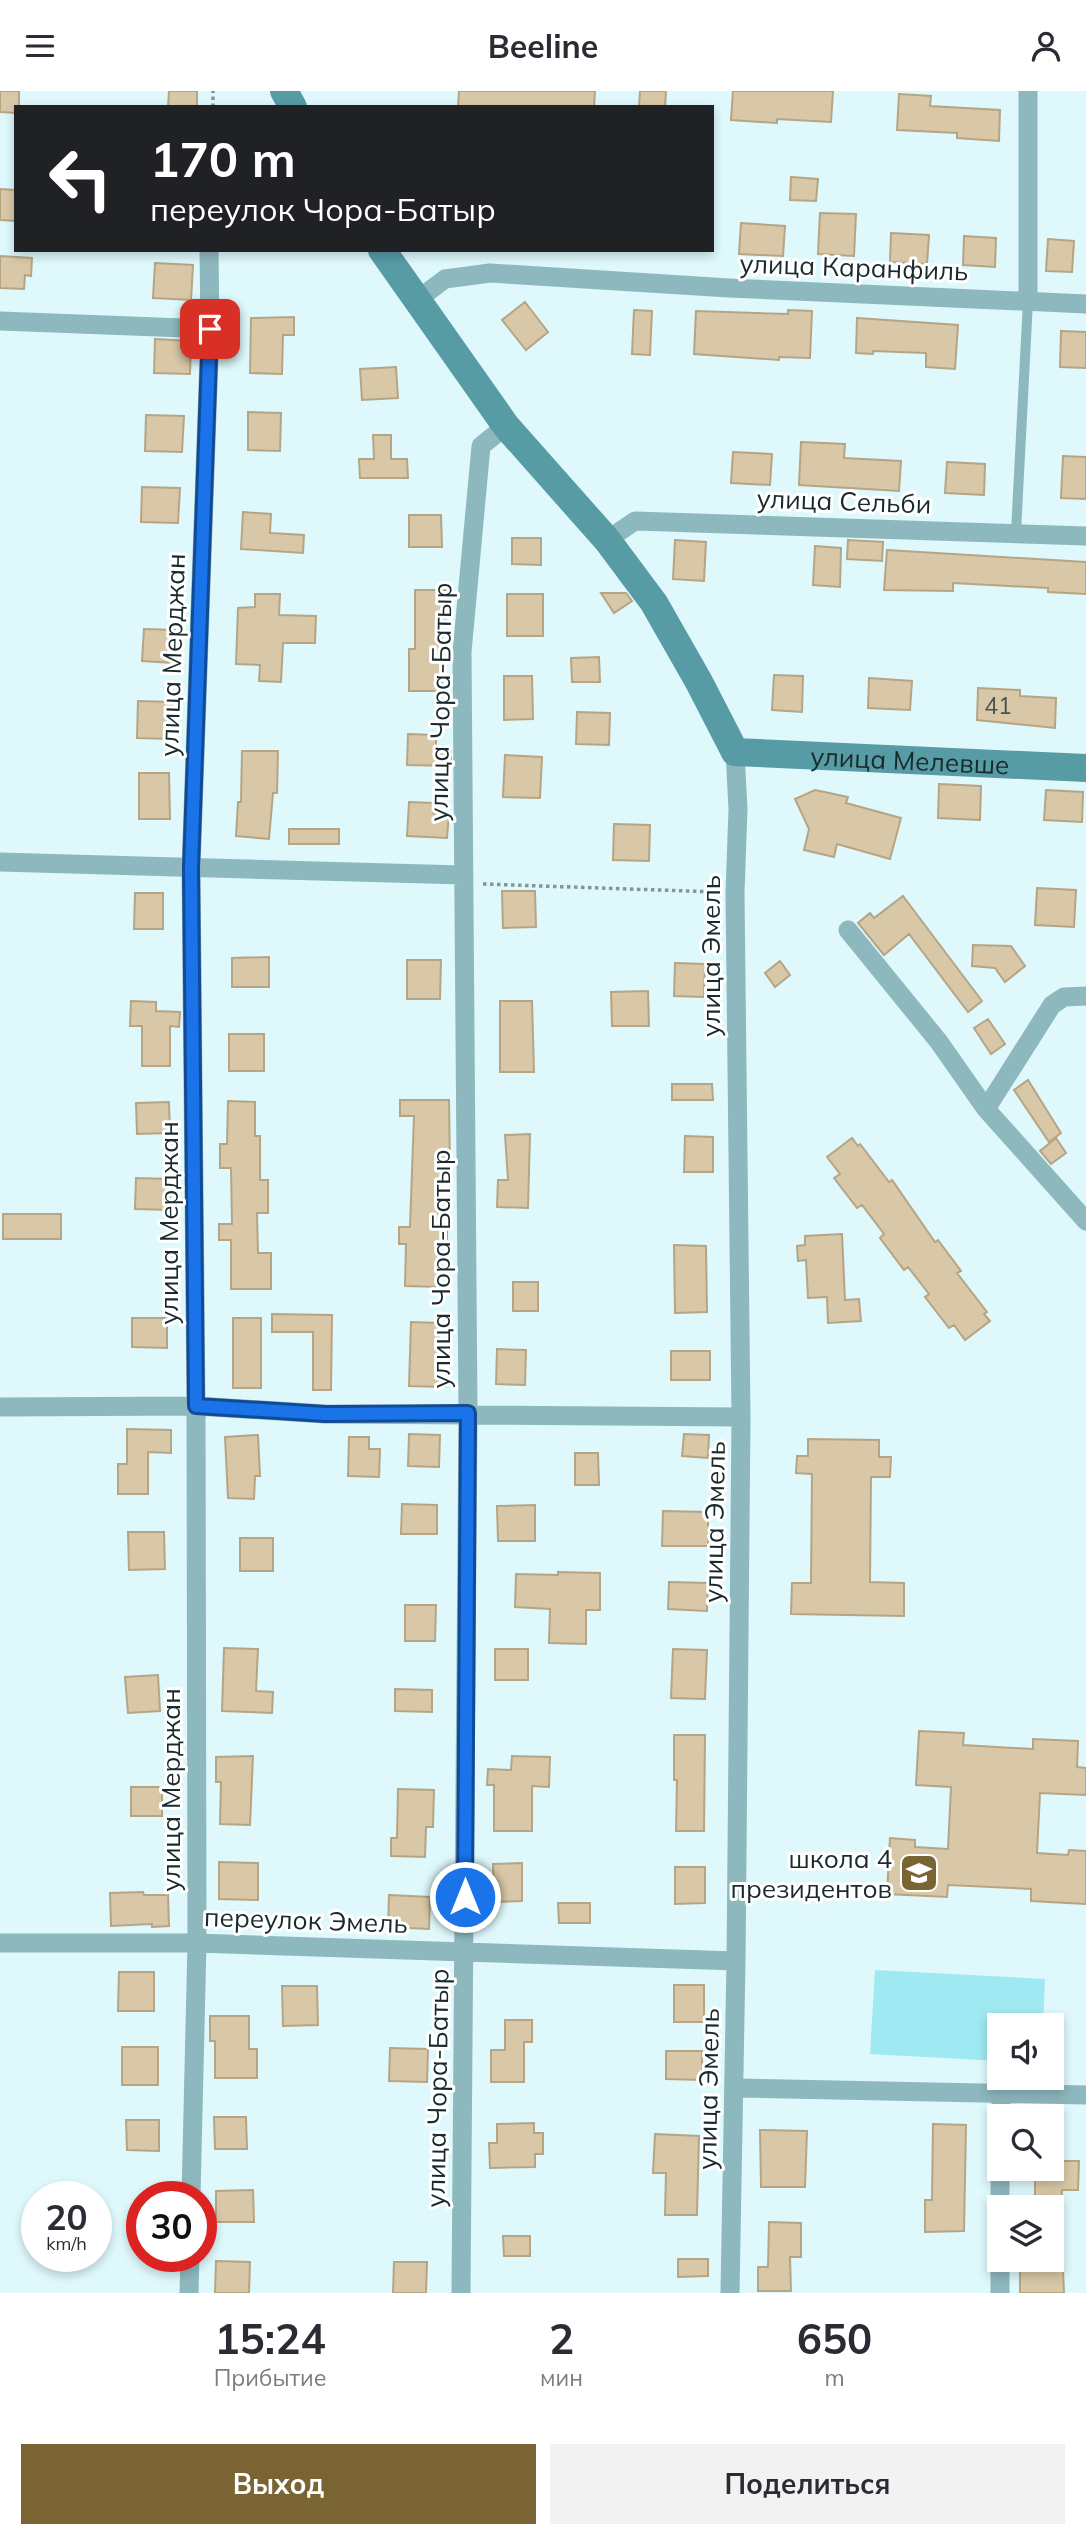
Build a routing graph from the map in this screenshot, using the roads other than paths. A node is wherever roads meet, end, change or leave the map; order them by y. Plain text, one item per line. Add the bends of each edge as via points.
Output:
1 (1028, 91) edge
2 (209, 252) edge
3 (383, 252) edge
4 (416, 300) junction
5 (1028, 300) junction
6 (1086, 304) edge
7 (0, 321) edge
8 (210, 329) junction
9 (506, 426) junction
10 (1016, 532) junction
11 (1086, 536) edge
12 (607, 540) junction
13 (735, 752) junction
14 (1086, 768) edge
15 (0, 862) edge
16 (191, 868) junction
17 (463, 879) junction
18 (848, 930) dead end
19 (1086, 996) edge
20 (986, 1109) junction
21 (1086, 1221) edge
22 (196, 1406) junction
23 (0, 1407) edge
24 (468, 1413) junction
25 (741, 1417) junction
26 (0, 1943) edge
27 (197, 1943) junction
28 (464, 1950) junction
29 (737, 1961) junction
30 (734, 2088) junction
31 (1001, 2094) junction
32 (1086, 2095) edge
33 (1001, 2104) edge
34 (191, 2181) edge
35 (190, 2272) edge
36 (1000, 2272) edge
37 (189, 2293) edge
38 (461, 2293) edge
39 (730, 2293) edge
40 (1000, 2293) edge

1 - 5 street
2 - 8 street, улица Мерджан
3 - 4 street
4 - 5 street, улица Каранфиль via 445,279 490,273
4 - 9 street
5 - 6 street, улица Каранфиль
5 - 10 lane
7 - 8 street
8 - 16 street, улица Мерджан
9 - 12 street
9 - 17 street, улица Чора-Батыр via 481,446 479,460 462,652
10 - 11 street, улица Сельби
10 - 12 street, улица Сельби via 635,521
12 - 13 street via 654,603
13 - 14 street, улица Мелевше
13 - 25 street, улица Эмель
15 - 16 street
16 - 17 street
16 - 22 street, улица Мерджан
17 - 24 street, улица Чора-Батыр
18 - 20 street via 939,1042
19 - 20 street via 1064,997 1052,1005
20 - 21 street
22 - 23 street
22 - 24 street via 325,1414
22 - 27 street, улица Мерджан
24 - 25 street
24 - 28 street, улица Чора-Батыр
25 - 29 street, улица Эмель
26 - 27 street, переулок Эмель
27 - 28 street, переулок Эмель
27 - 34 street, улица Мерджан
28 - 29 street, переулок Эмель
28 - 38 street, улица Чора-Батыр
29 - 30 street, улица Эмель
30 - 31 street
30 - 39 street, улица Эмель
31 - 32 street
31 - 33 street
35 - 37 street
36 - 40 street

